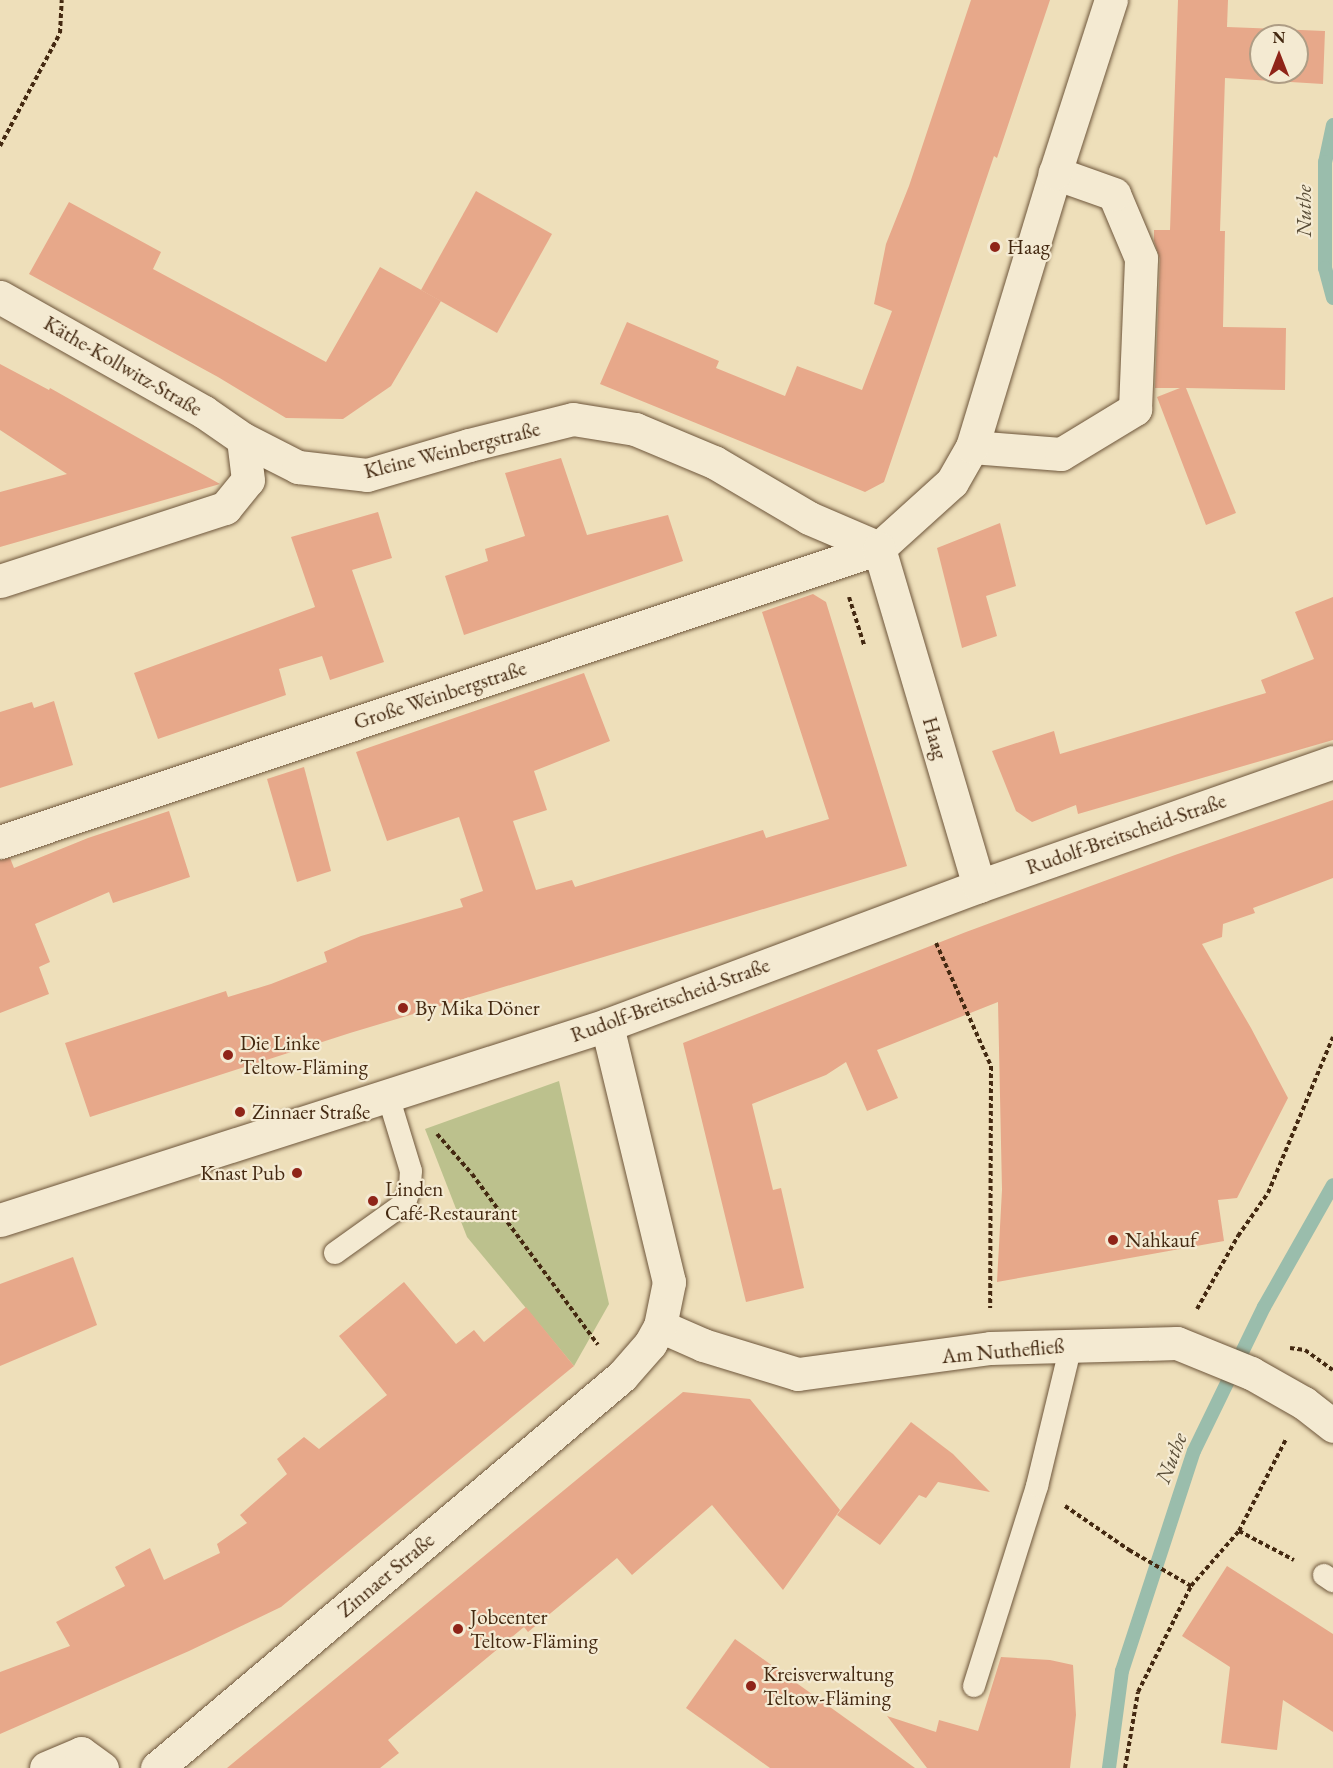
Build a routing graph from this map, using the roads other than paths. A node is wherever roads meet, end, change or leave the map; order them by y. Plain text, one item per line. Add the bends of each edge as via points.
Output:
1 (1111, 0) edge
2 (1055, 173) junction
3 (0, 297) edge
4 (243, 440) junction
5 (972, 447) junction
6 (879, 548) junction
7 (0, 581) edge
8 (1333, 762) edge
9 (0, 842) edge
10 (979, 886) junction
11 (607, 1025) junction
12 (394, 1094) junction
13 (0, 1220) edge
14 (335, 1253) dead end
15 (660, 1326) junction
16 (1071, 1345) junction
17 (1333, 1426) edge
18 (974, 1686) dead end
19 (98, 1765) edge
20 (46, 1768) edge
21 (157, 1768) edge

1 - 2 street
2 - 5 street
2 - 5 street via 1114,194 1141,258 1135,409 1061,454
3 - 4 street, Käthe-Kollwitz-Straße via 204,412
4 - 6 street, Kleine Weinbergstraße via 298,467 367,475 573,419 624,428 714,462 809,518
4 - 7 street via 248,480 225,508
5 - 6 street via 952,482
6 - 9 street, Große Weinbergstraße
6 - 10 street, Haag
8 - 10 street, Rudolf-Breitscheid-Straße
10 - 11 street, Rudolf-Breitscheid-Straße
11 - 12 street, Rudolf-Breitscheid-Straße
11 - 15 street via 669,1281
12 - 13 street, Rudolf-Breitscheid-Straße
12 - 14 lane via 411,1171 405,1203
15 - 16 street, Am Nuthefließ via 703,1345 798,1374 990,1347
15 - 21 street, Zinnaer Straße via 622,1376
16 - 17 street, Am Nuthefließ via 1190,1348 1251,1373 1304,1403
16 - 18 lane via 1037,1486
19 - 20 street via 81,1753

